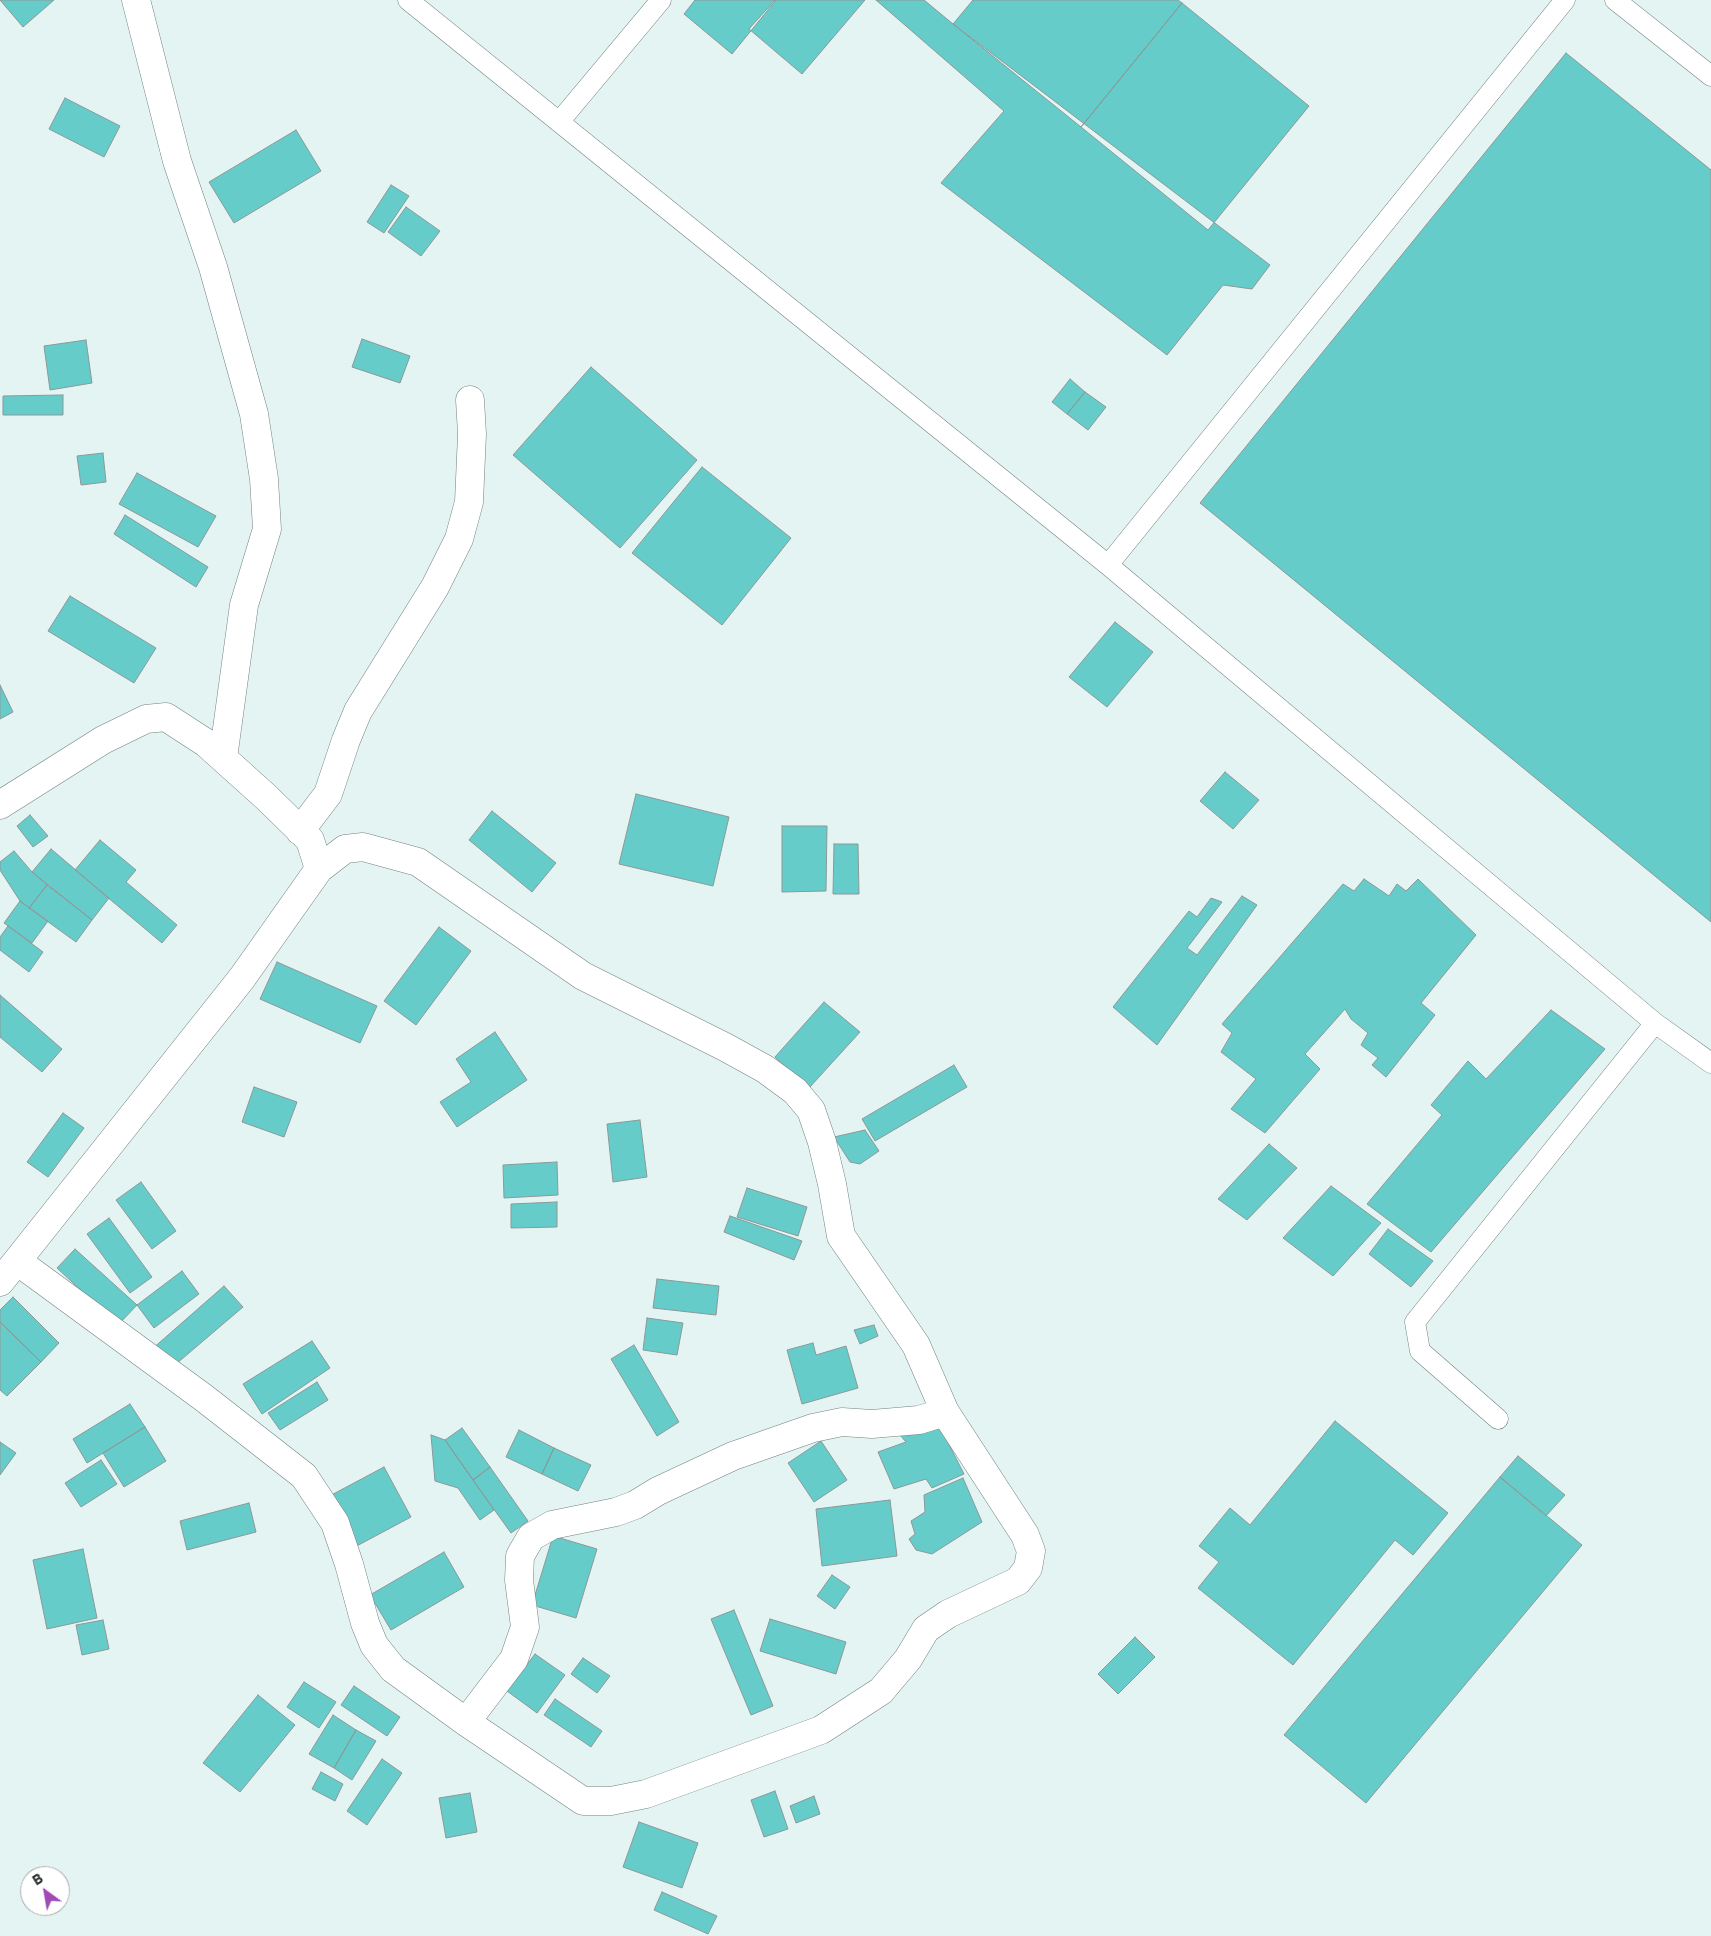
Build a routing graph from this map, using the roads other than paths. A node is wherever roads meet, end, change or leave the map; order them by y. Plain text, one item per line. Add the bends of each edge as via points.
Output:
1 (136, 0) edge
2 (408, 0) edge
3 (661, 0) edge
4 (1565, 0) edge
5 (1614, 0) edge
6 (1711, 76) edge
7 (559, 122) junction
8 (470, 400) dead end
9 (1108, 565) junction
10 (223, 758) junction
11 (0, 805) edge
12 (300, 831) junction
13 (319, 868) junction
14 (1655, 1023) junction
15 (1711, 1063) edge
16 (17, 1261) junction
17 (0, 1282) edge
18 (945, 1412) junction
19 (1498, 1419) dead end
20 (466, 1722) junction

1 - 10 street via 177,162 213,267 254,414 264,479 267,529 244,605
2 - 7 lane
3 - 7 lane
4 - 9 lane
5 - 6 lane
7 - 9 lane
8 - 12 street via 469,502 459,539 435,587 358,711 328,794
9 - 14 lane
10 - 11 street via 166,717 146,719 103,740
10 - 12 street
12 - 13 street via 310,840
13 - 16 street via 242,978
13 - 18 street via 345,849 363,847 418,862 583,976 733,1051 795,1091 811,1110 822,1142 841,1236 916,1344
14 - 15 lane
14 - 19 lane via 1415,1322 1420,1351
16 - 17 street
16 - 20 street via 304,1476 335,1523 374,1645 393,1669
18 - 20 street via 919,1420 872,1424 842,1422 813,1428 733,1456 616,1512 552,1524 532,1538 520,1556 519,1580 525,1627 514,1659
18 - 20 street via 1025,1535 1031,1551 1028,1568 1018,1581 948,1614 926,1629 908,1659 881,1691 839,1719 821,1730 655,1791 611,1801 583,1801

